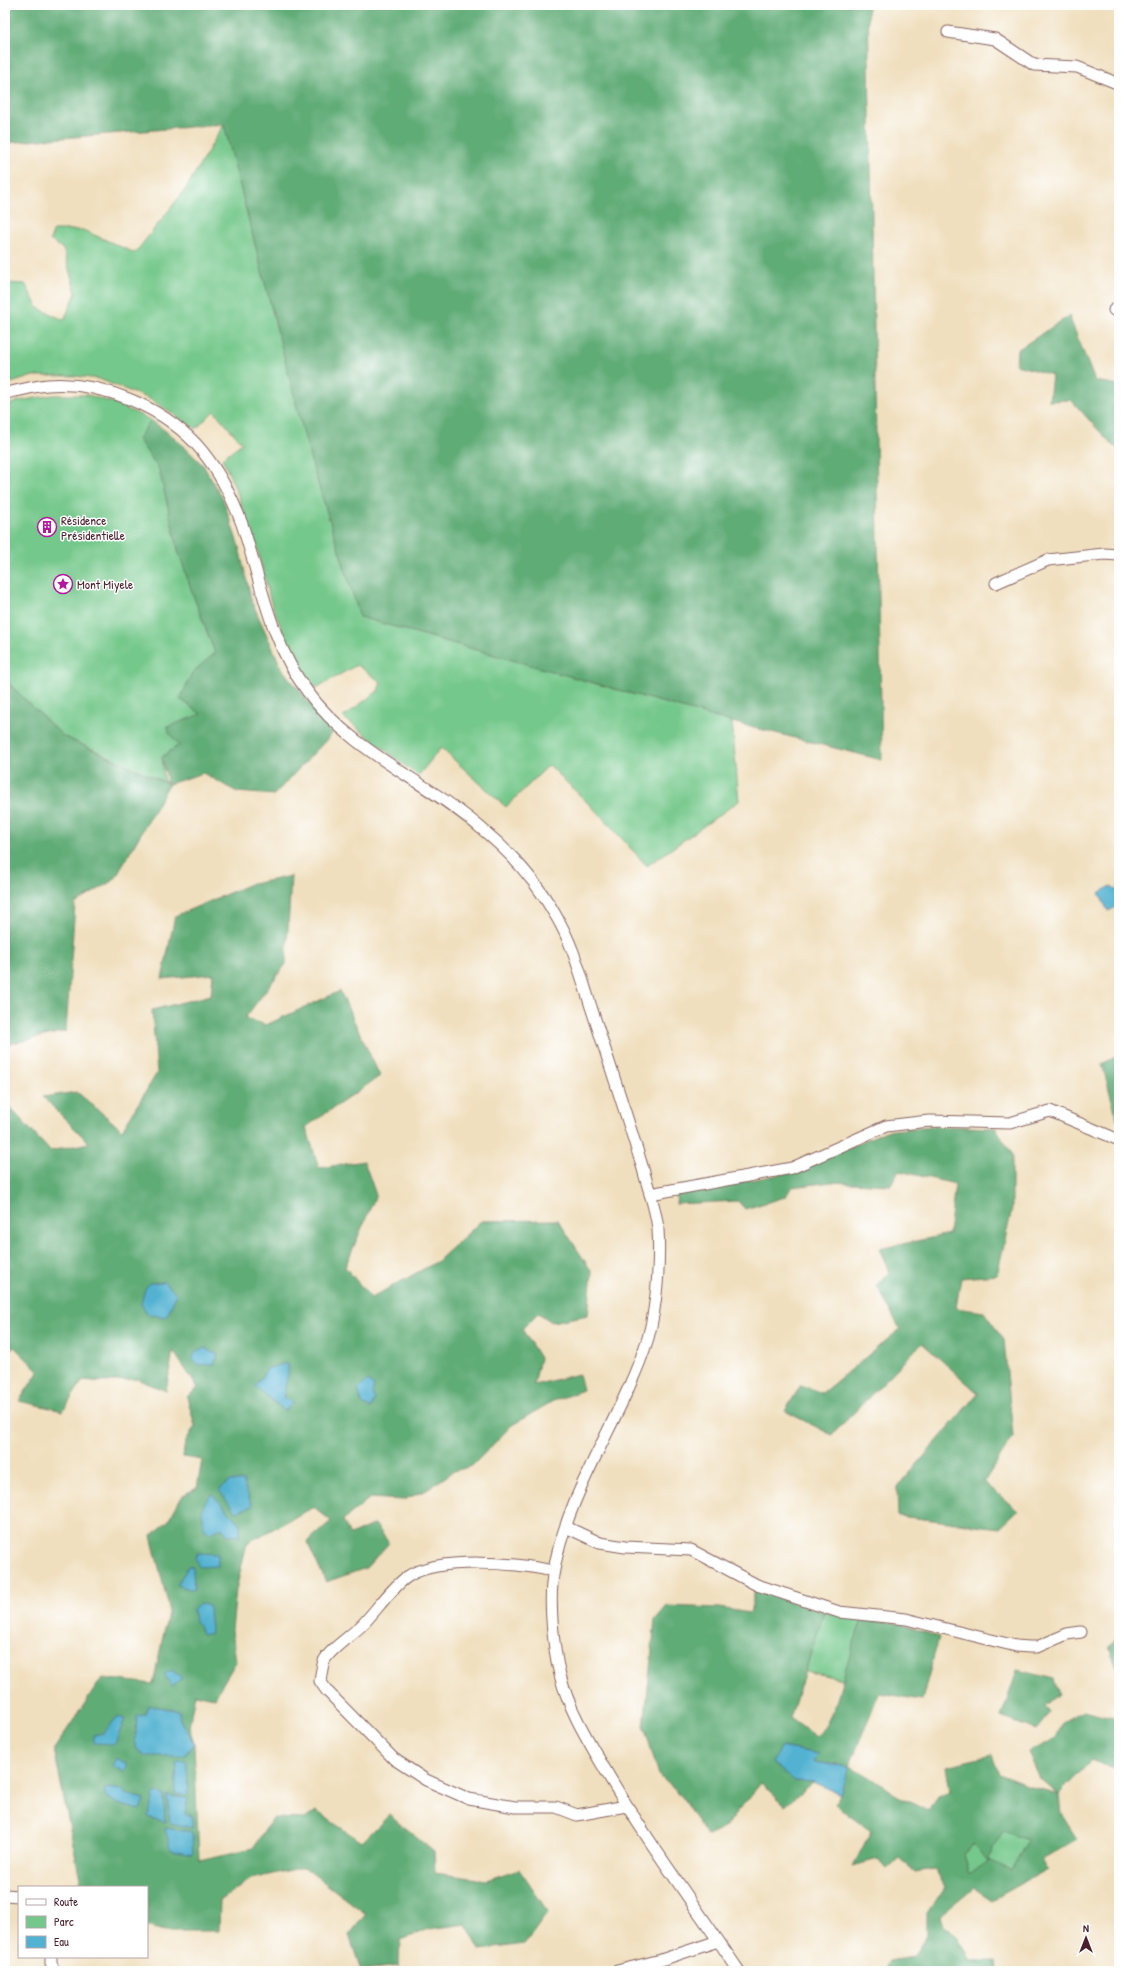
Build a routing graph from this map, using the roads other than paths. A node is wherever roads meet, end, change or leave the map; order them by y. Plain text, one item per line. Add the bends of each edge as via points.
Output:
1 (948, 32) dead end
2 (1119, 84) edge
3 (5, 393) edge
4 (1119, 555) edge
5 (996, 583) dead end
6 (1119, 1140) edge
7 (650, 1194) junction
8 (566, 1526) junction
9 (553, 1571) junction
10 (1081, 1632) dead end
11 (626, 1806) junction
12 (5, 1895) edge
13 (18, 1896) edge
14 (718, 1941) junction
15 (50, 1958) edge
16 (55, 1971) edge
17 (617, 1971) edge
18 (739, 1971) edge

1 - 2 street via 995,39 1034,65 1077,67
3 - 7 street via 47,385 106,390 142,405 175,426 196,445 227,491 241,522 268,616 279,644 306,691 345,732 385,762 457,808 483,829 544,895 570,944
4 - 5 street via 1104,554 1048,560
6 - 7 street via 1050,1111 1010,1123 929,1121 886,1126 792,1168
7 - 8 street via 658,1230 655,1306 648,1337 633,1377 595,1455
8 - 9 street
8 - 10 street via 600,1543 625,1547 691,1550 757,1585 839,1612 917,1620 1016,1646 1037,1647 1067,1634
9 - 11 street via 555,1652 560,1676 582,1730
9 - 11 street via 477,1563 416,1572 406,1578 362,1626 325,1659 320,1681 394,1759 426,1780 469,1799 516,1807 556,1807 578,1815
11 - 14 street
12 - 13 street
14 - 17 street
14 - 18 street
15 - 16 street

